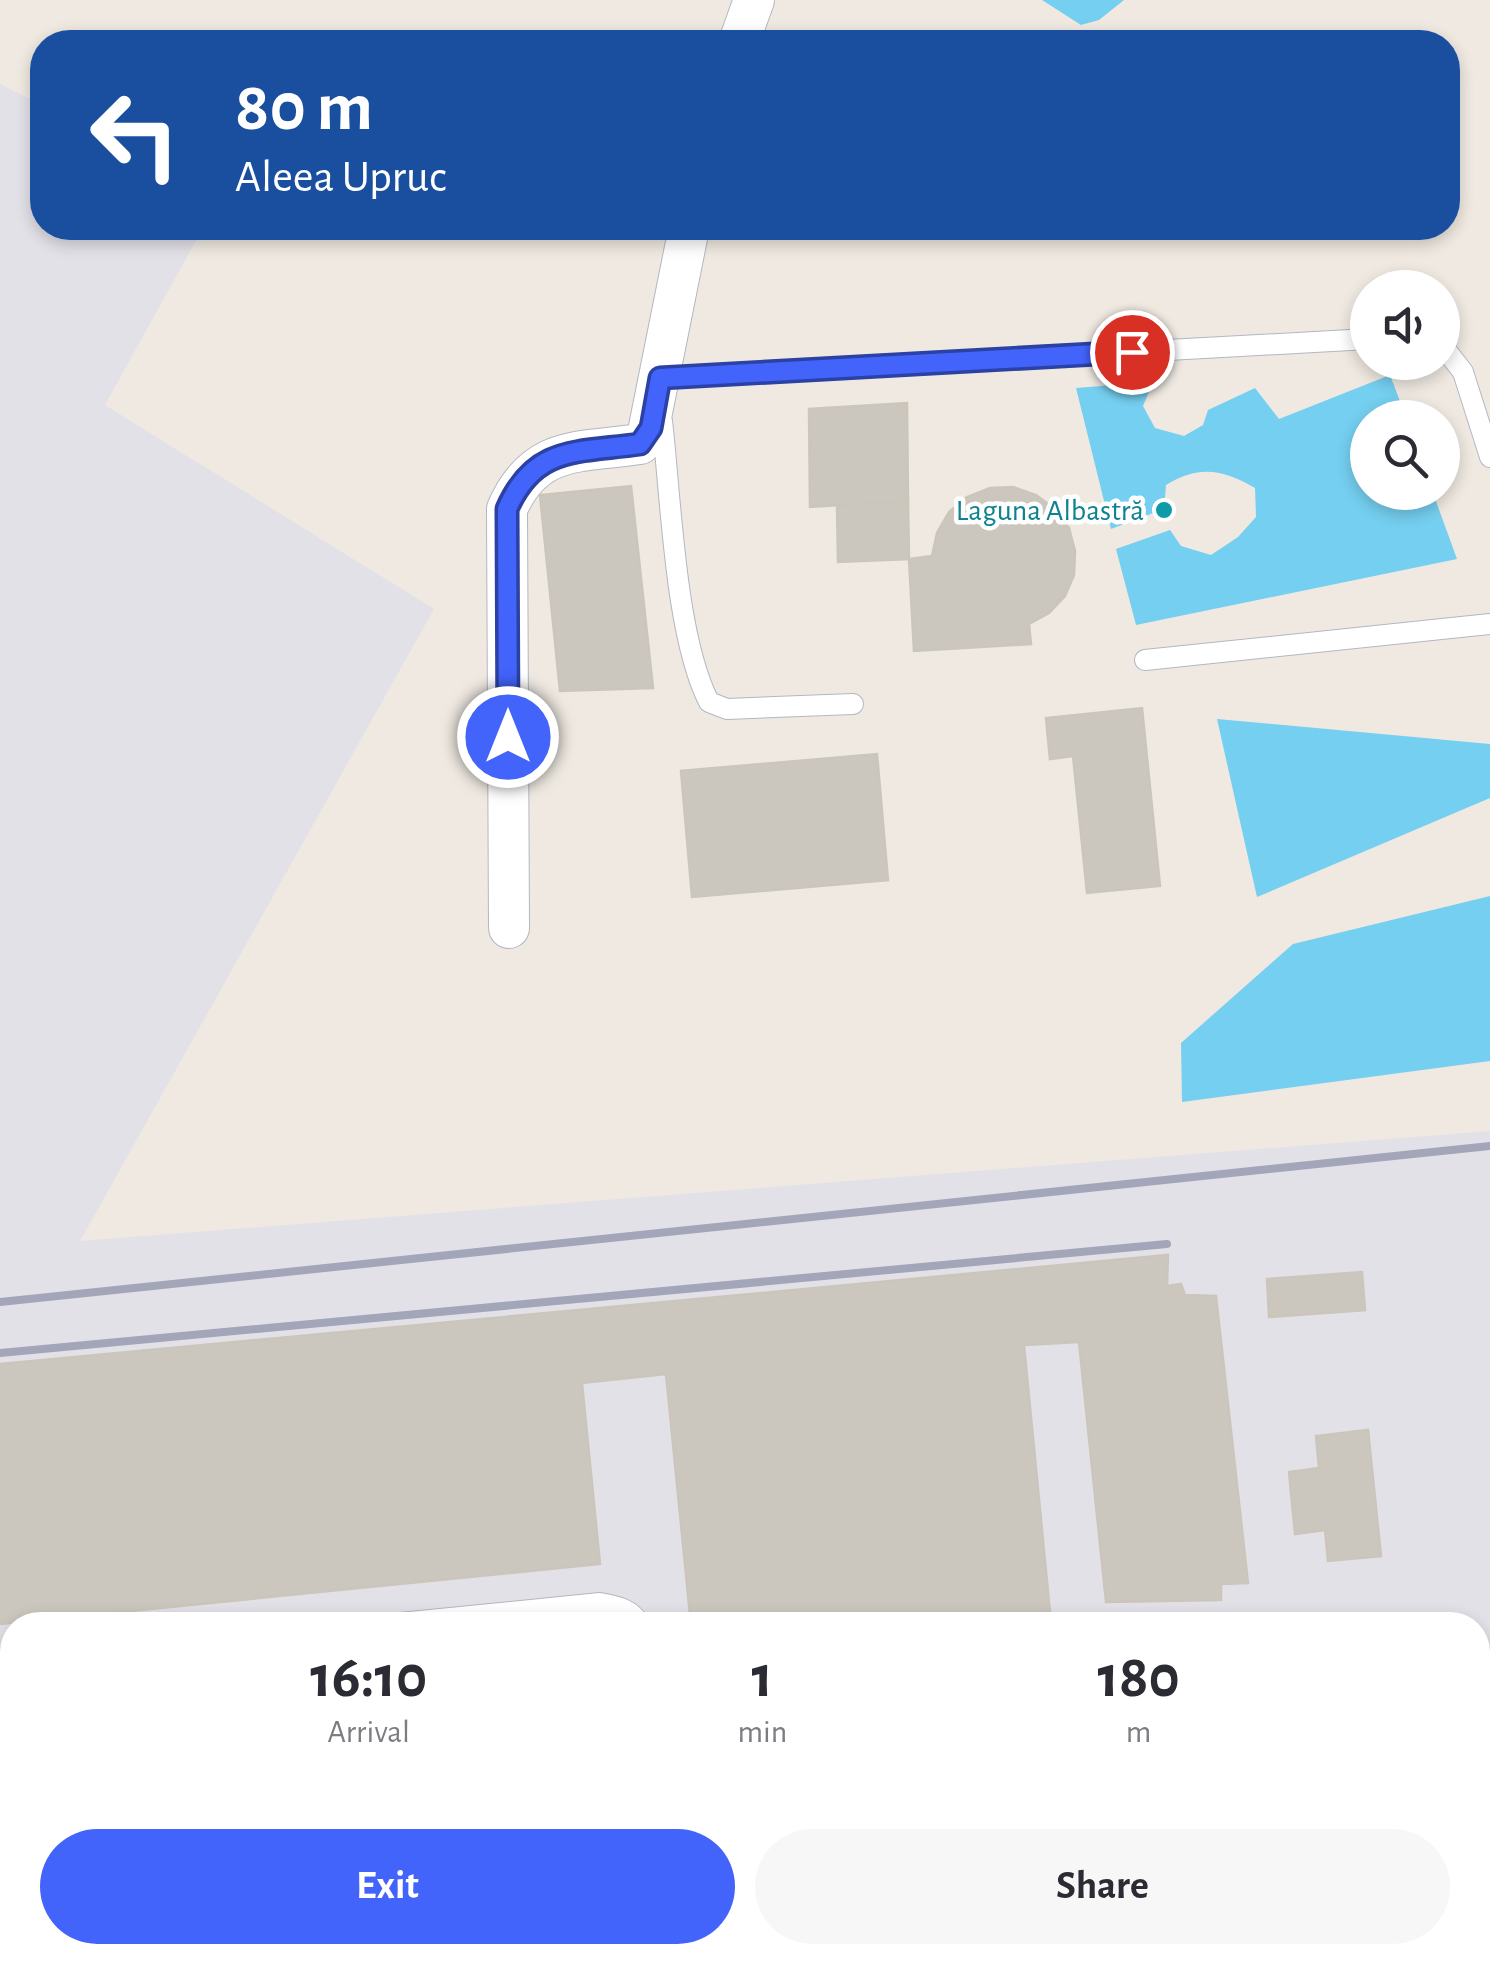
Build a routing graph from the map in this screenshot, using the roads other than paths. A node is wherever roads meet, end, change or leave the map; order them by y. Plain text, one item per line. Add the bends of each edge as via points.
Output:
1 (754, 0) edge
2 (743, 30) edge
3 (686, 240) edge
4 (1350, 340) edge
5 (1460, 369) edge
6 (659, 384) junction
7 (1490, 456) edge
8 (1490, 624) edge
9 (1145, 660) dead end
10 (854, 704) dead end
11 (509, 928) dead end
12 (510, 1612) edge
13 (630, 1612) edge

1 - 2 street
3 - 6 street
4 - 6 lane
5 - 7 lane
6 - 10 lane via 686,623 695,676 709,702 727,709
6 - 11 street via 651,428 640,444 549,457 518,484 507,509
8 - 9 lane
12 - 13 lane via 600,1603

